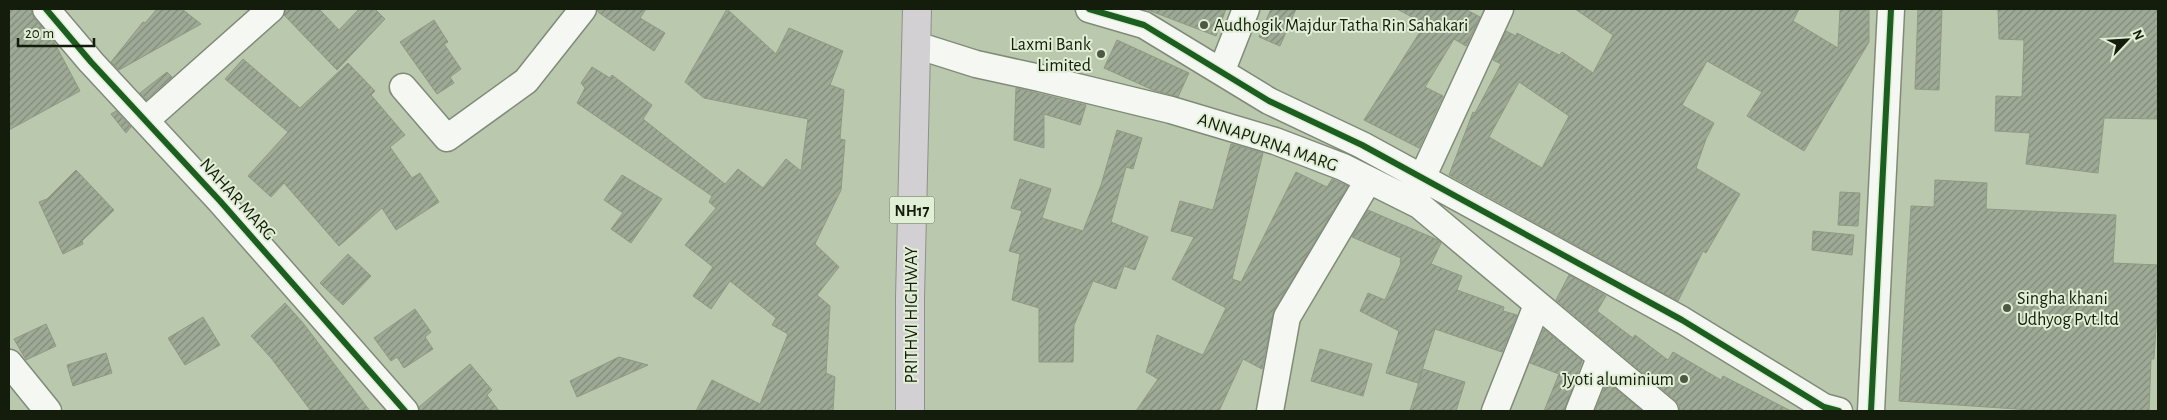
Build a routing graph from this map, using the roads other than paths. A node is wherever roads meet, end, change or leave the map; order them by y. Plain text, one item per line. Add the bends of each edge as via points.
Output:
1 (46, 9) edge
2 (271, 9) edge
3 (583, 9) edge
4 (916, 9) edge
5 (1089, 9) edge
6 (1246, 9) edge
7 (1500, 9) edge
8 (1891, 9) edge
9 (916, 45) junction
10 (1222, 70) junction
11 (403, 87) dead end
12 (146, 120) junction
13 (1422, 178) junction
14 (1368, 181) junction
15 (1537, 305) junction
16 (1600, 358) junction
17 (9, 363) edge
18 (48, 411) edge
19 (405, 411) edge
20 (910, 411) edge
21 (1270, 411) edge
22 (1495, 411) edge
23 (1579, 411) edge
24 (1665, 411) edge
25 (1839, 411) edge
26 (1871, 411) edge

1 - 12 street, NAHAR MARG
2 - 12 street
3 - 11 street via 526,80 447,138
4 - 9 highway, PRITHVI HIGHWAY / NH17
5 - 10 street via 1144,25
6 - 10 street
7 - 13 street
8 - 26 street
9 - 14 street, ANNAPURNA MARG via 976,64 1171,110 1265,138 1336,164
9 - 20 highway, PRITHVI HIGHWAY / NH17
10 - 13 street via 1270,101
12 - 19 street, NAHAR MARG
13 - 25 street via 1682,320 1824,407
14 - 15 street, ANNAPURNA MARG via 1419,205
14 - 21 street via 1287,318
15 - 16 street, ANNAPURNA MARG
15 - 22 street
16 - 23 street
16 - 24 street, ANNAPURNA MARG
17 - 18 street

